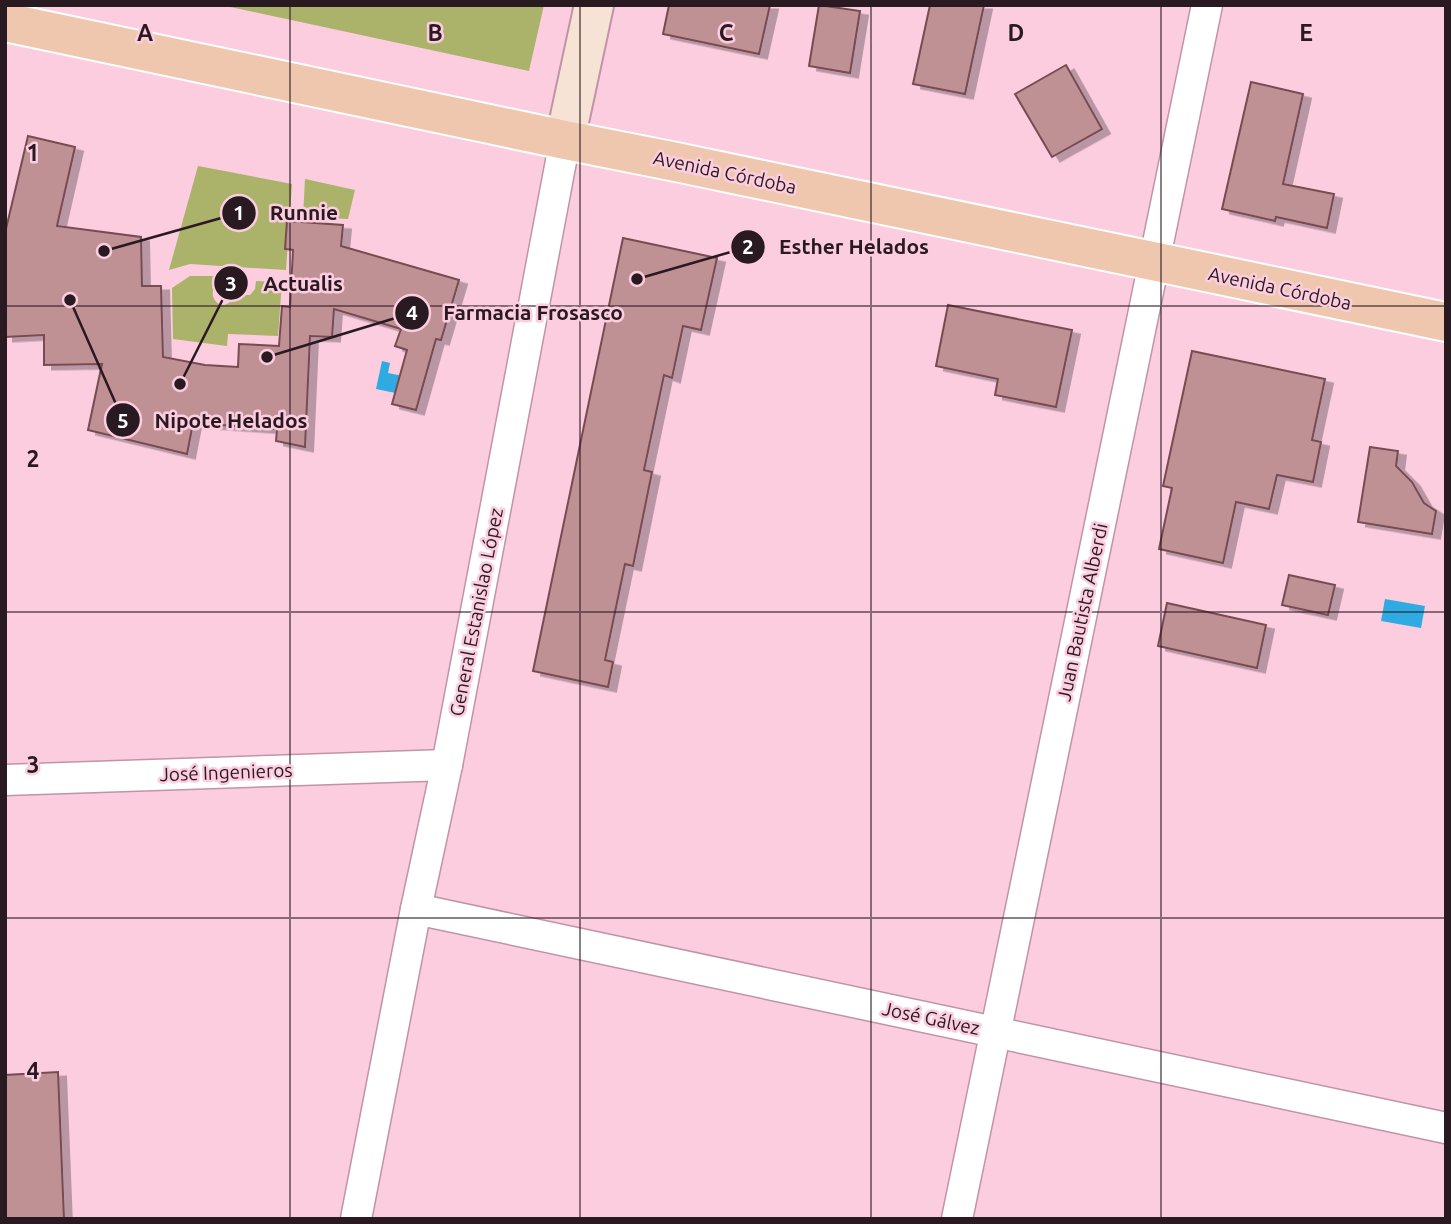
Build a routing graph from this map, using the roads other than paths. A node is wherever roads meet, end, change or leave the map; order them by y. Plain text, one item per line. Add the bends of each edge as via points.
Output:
1 (594, 5) edge
2 (1208, 5) edge
3 (5, 22) edge
4 (565, 140) junction
5 (1153, 261) junction
6 (1446, 322) edge
7 (447, 765) junction
8 (5, 780) edge
9 (416, 909) junction
10 (995, 1032) junction
11 (1446, 1128) edge
12 (356, 1219) edge
13 (957, 1219) edge

1 - 4 street, General Estanislao López
2 - 5 street, Juan Bautista Alberdi
3 - 4 main road, Avenida Córdoba
4 - 5 main road, Avenida Córdoba
4 - 7 street, General Estanislao López
5 - 6 main road, Avenida Córdoba
5 - 10 street, Juan Bautista Alberdi
7 - 8 street, José Ingenieros
7 - 9 street, General Estanislao López
9 - 10 street, José Gálvez
9 - 12 street, General Estanislao López
10 - 11 street, José Gálvez
10 - 13 street, Juan Bautista Alberdi

